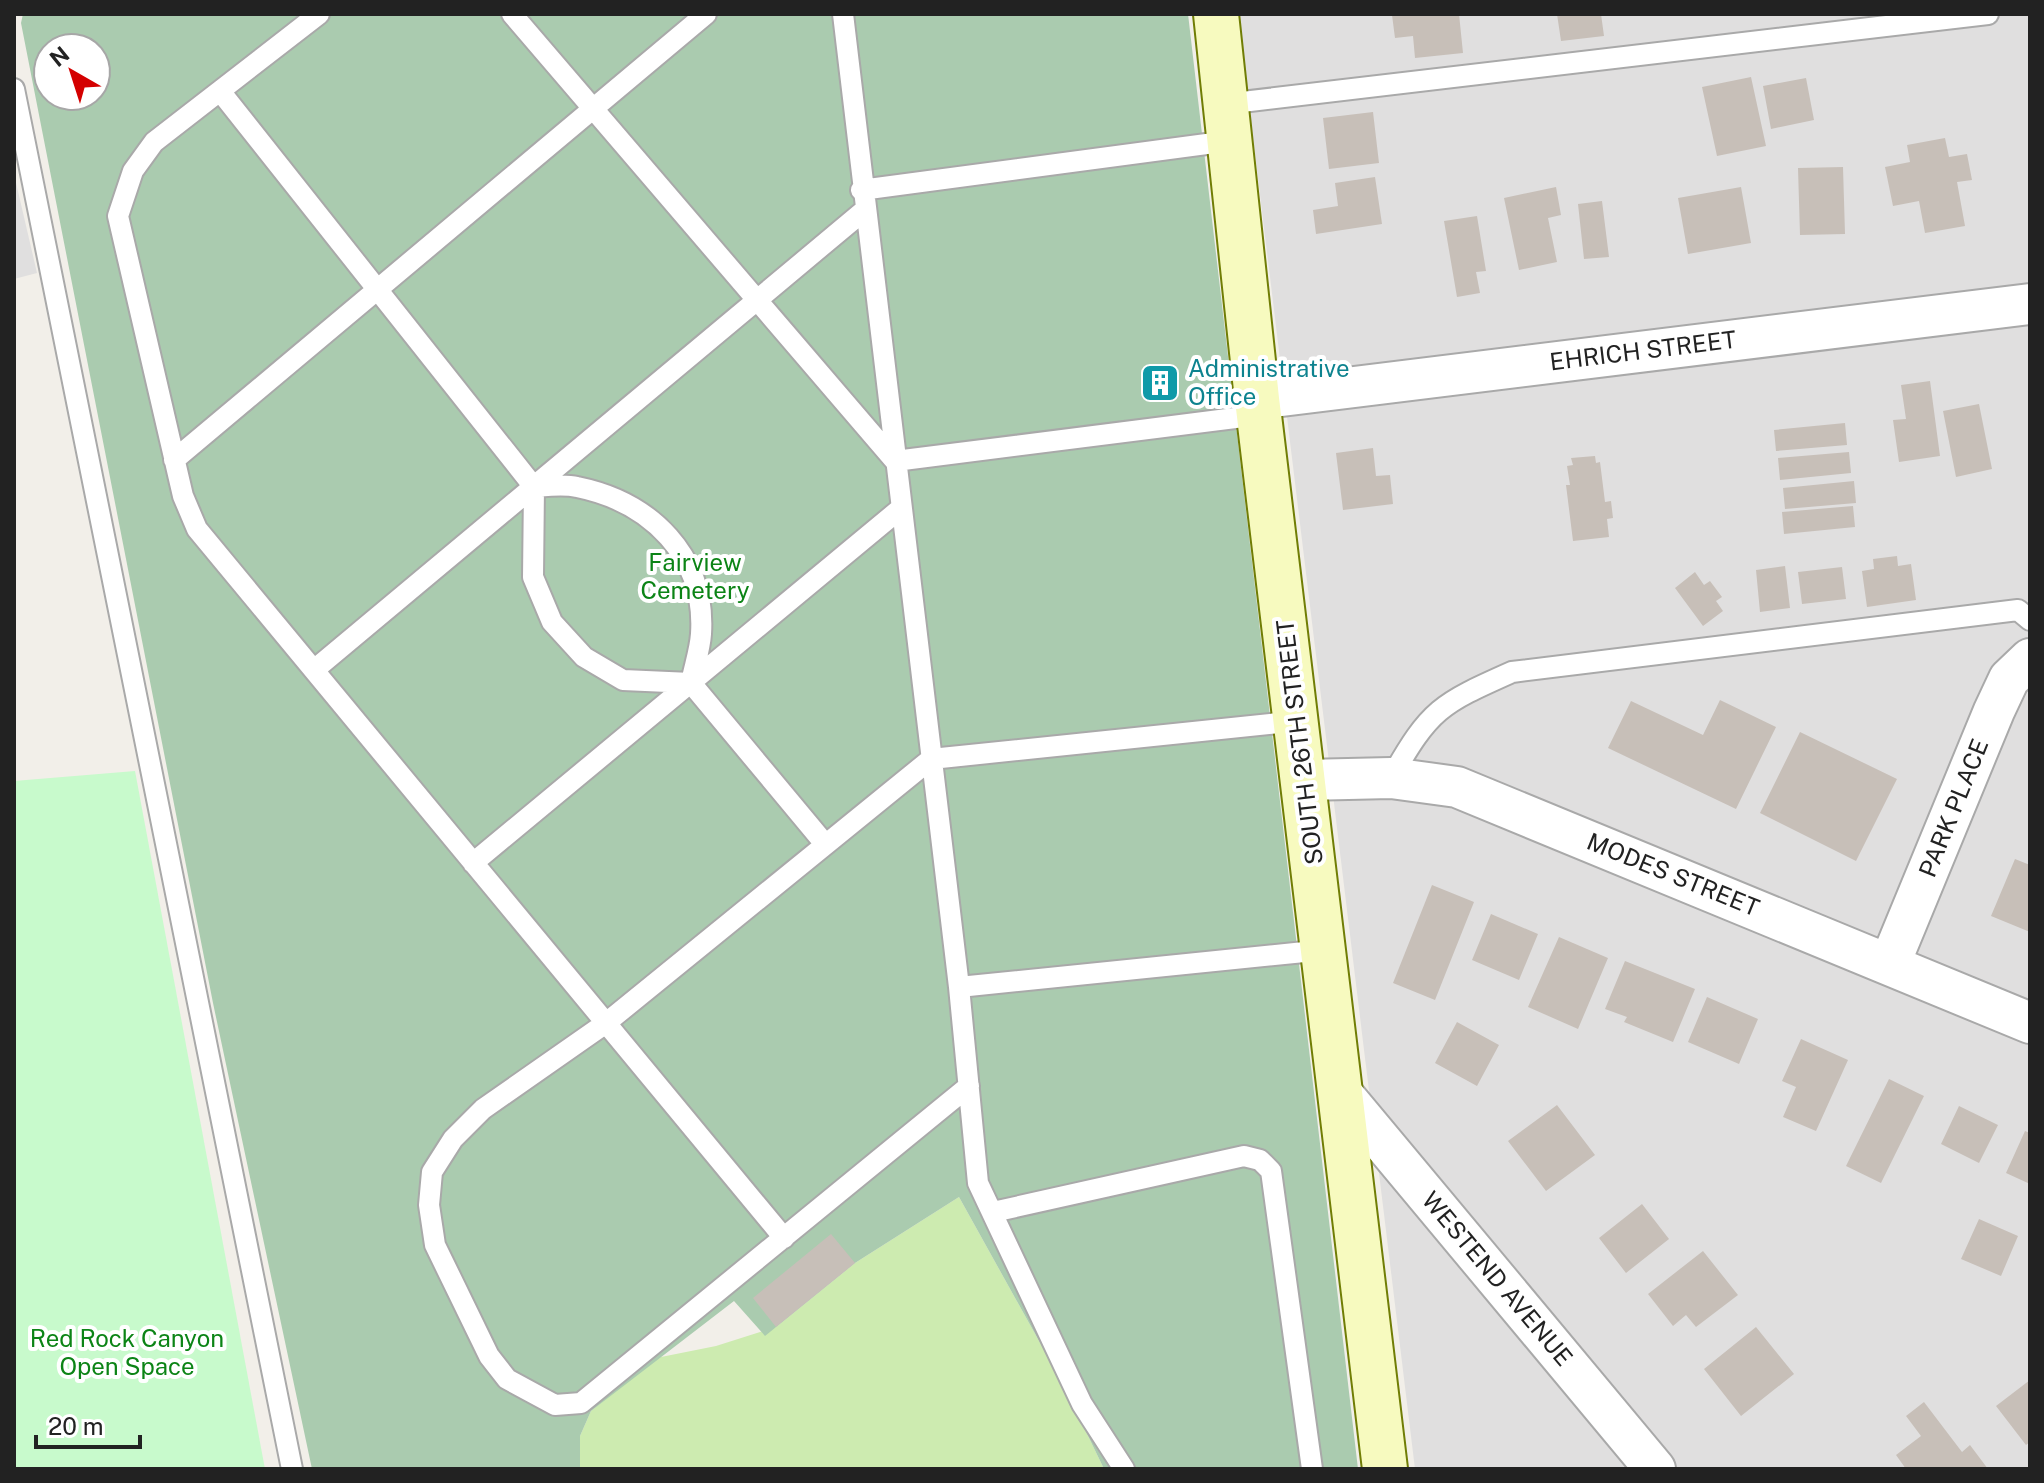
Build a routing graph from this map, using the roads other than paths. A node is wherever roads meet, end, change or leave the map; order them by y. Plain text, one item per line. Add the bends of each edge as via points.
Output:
1 (319, 14) edge
2 (512, 14) edge
3 (706, 14) edge
4 (843, 14) edge
5 (1216, 14) edge
6 (1988, 14) edge
7 (14, 89) edge
8 (220, 91) junction
9 (593, 109) junction
10 (1227, 122) junction
11 (864, 200) junction
12 (377, 288) junction
13 (757, 300) junction
14 (2030, 304) edge
15 (1258, 407) junction
16 (174, 460) junction
17 (895, 461) junction
18 (534, 487) junction
19 (900, 509) junction
20 (2030, 620) edge
21 (2030, 659) edge
22 (314, 670) junction
23 (691, 683) junction
24 (1298, 721) junction
25 (931, 759) junction
26 (1391, 778) junction
27 (1305, 780) junction
28 (825, 844) junction
29 (473, 863) junction
30 (1324, 950) junction
31 (1890, 963) junction
32 (959, 987) junction
33 (606, 1023) junction
34 (2030, 1023) edge
35 (969, 1086) junction
36 (1339, 1090) junction
37 (993, 1212) junction
38 (784, 1238) junction
39 (292, 1469) edge
40 (1124, 1469) edge
41 (1312, 1469) edge
42 (1385, 1469) edge
43 (1655, 1469) edge

1 - 8 lane
2 - 9 lane
3 - 9 lane
4 - 11 lane
5 - 10 street, SOUTH 26TH STREET
6 - 10 lane
7 - 39 lane
8 - 12 lane
8 - 16 lane via 154,142 133,171 118,216
9 - 12 lane
9 - 13 lane
10 - 11 lane
10 - 15 street, SOUTH 26TH STREET
11 - 13 lane
11 - 17 lane
12 - 16 lane
12 - 18 lane
13 - 17 lane
13 - 18 lane
14 - 15 street, EHRICH STREET
15 - 17 lane
15 - 24 street, SOUTH 26TH STREET
16 - 22 lane via 197,529
17 - 19 lane
18 - 22 lane
18 - 23 lane via 533,577 552,622 584,657 623,680
18 - 23 lane via 576,486 621,502 660,526 686,557 699,600 701,635
19 - 23 lane
19 - 25 lane
20 - 26 lane via 2018,610 1512,672 1442,705 1418,731
21 - 31 street, PARK PLACE via 2009,679 1994,711
22 - 29 lane
23 - 28 lane
23 - 29 lane
24 - 25 lane
24 - 27 street, SOUTH 26TH STREET
25 - 28 lane
25 - 32 lane
26 - 27 street, MODES STREET
26 - 31 street, MODES STREET via 1457,787
27 - 30 street, SOUTH 26TH STREET
28 - 33 lane
29 - 33 lane
30 - 32 lane
30 - 36 street, SOUTH 26TH STREET
31 - 34 street, MODES STREET
32 - 35 lane
33 - 38 lane
33 - 38 lane via 483,1109 453,1139 432,1172 429,1205 435,1245 489,1356 507,1379 555,1405 581,1403
35 - 37 lane via 978,1183
35 - 38 lane
36 - 42 street, SOUTH 26TH STREET
36 - 43 street, WESTEND AVENUE
37 - 40 lane via 1082,1404
37 - 41 lane via 1244,1156 1260,1160 1271,1171

